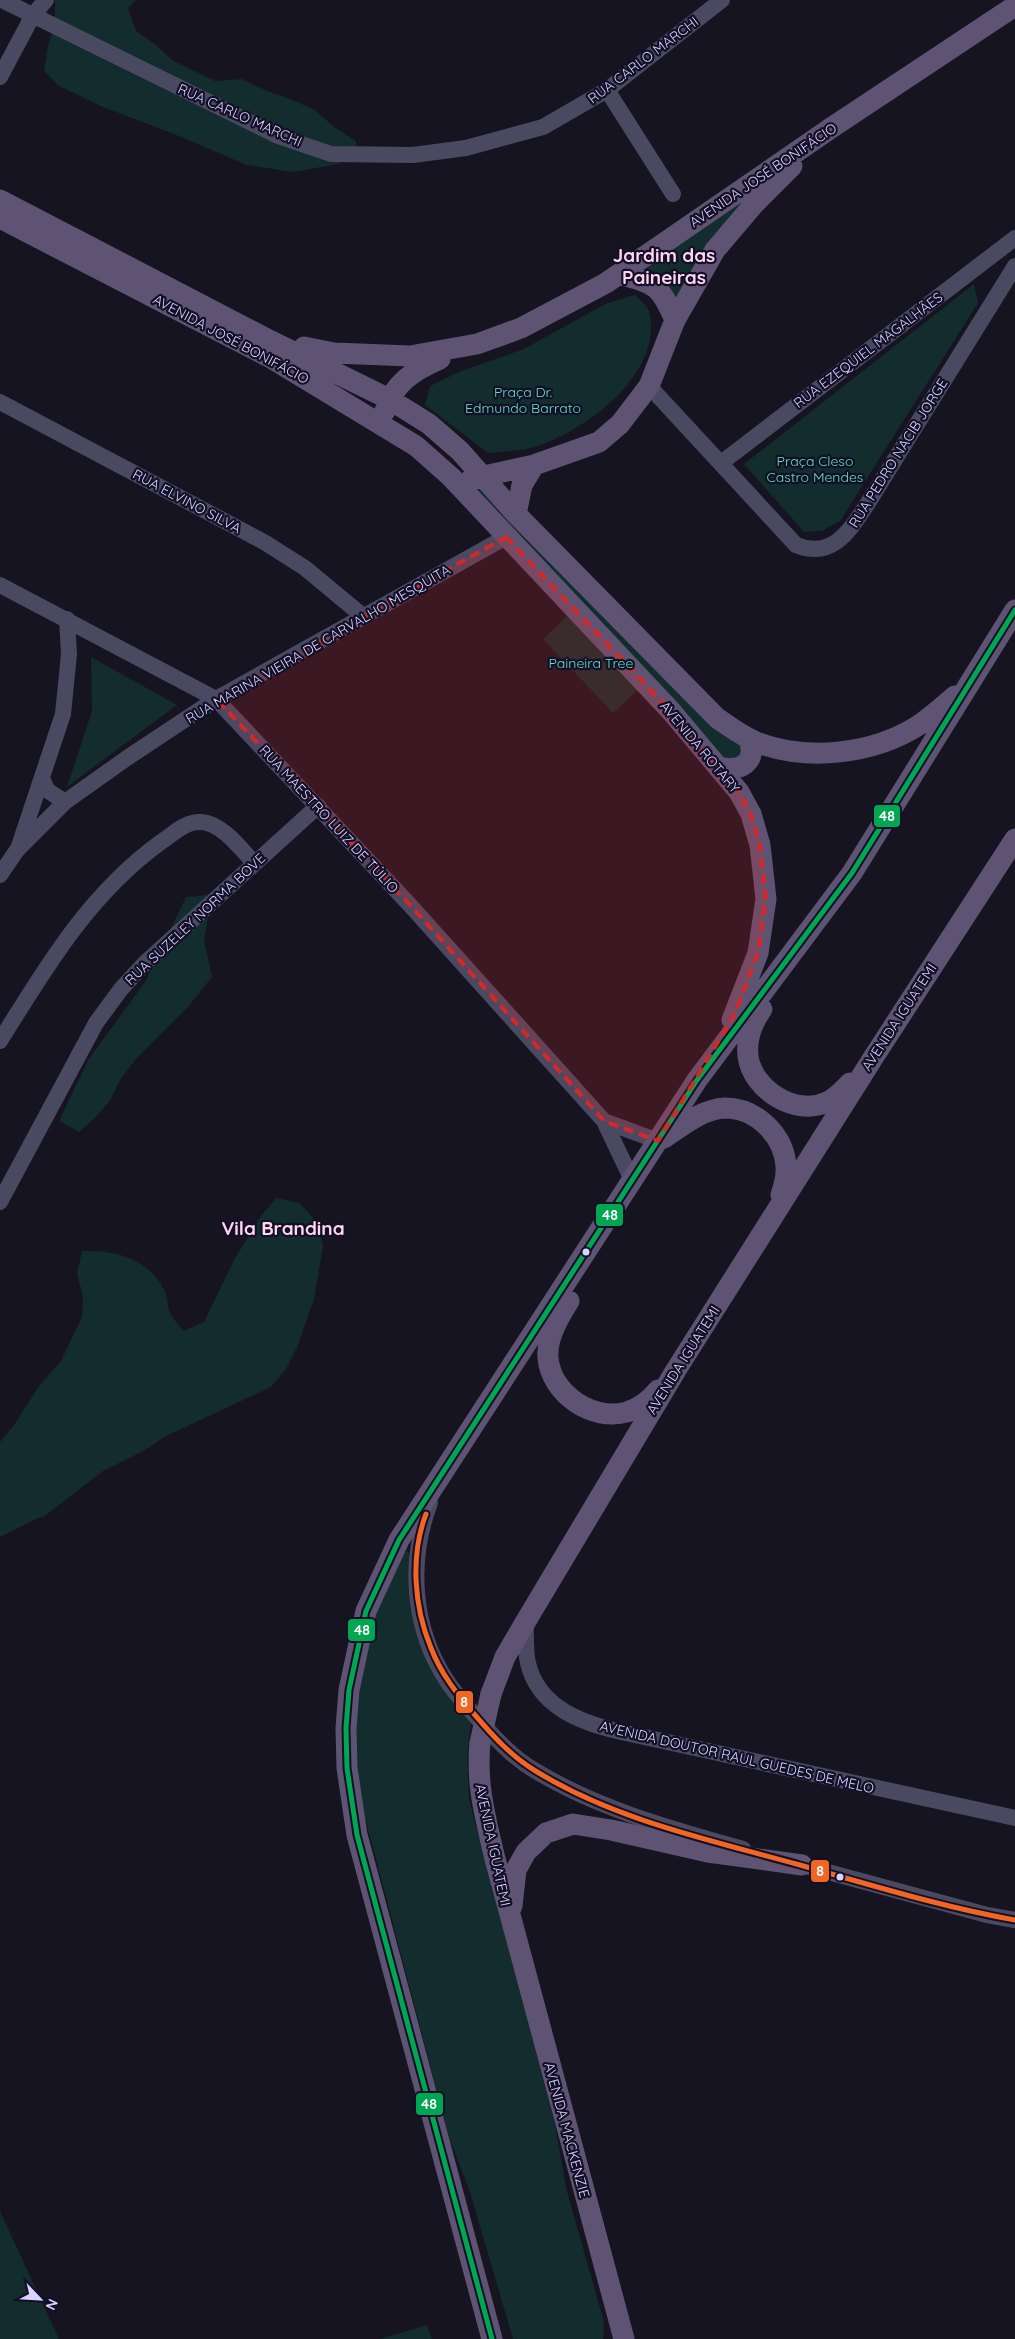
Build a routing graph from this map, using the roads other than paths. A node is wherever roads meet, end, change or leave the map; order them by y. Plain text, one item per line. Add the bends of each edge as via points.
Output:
1 (2, 0) edge
2 (46, 0) edge
3 (722, 0) edge
4 (1015, 6) edge
5 (33, 15) junction
6 (6, 50) edge
7 (0, 77) edge
8 (608, 90) junction
9 (831, 128) junction
10 (673, 194) dead end
11 (0, 200) edge
12 (0, 218) edge
13 (1015, 238) edge
14 (1015, 266) edge
15 (620, 274) junction
16 (675, 320) junction
17 (270, 340) junction
18 (478, 344) junction
19 (649, 386) junction
20 (389, 399) junction
21 (0, 402) edge
22 (383, 425) junction
23 (721, 463) junction
24 (534, 466) junction
25 (483, 476) junction
26 (451, 477) junction
27 (516, 514) junction
28 (506, 538) junction
29 (0, 585) edge
30 (1015, 610) edge
31 (364, 617) junction
32 (67, 619) junction
33 (967, 687) junction
34 (216, 699) junction
35 (749, 739) junction
36 (719, 767) junction
37 (42, 778) junction
38 (65, 802) junction
39 (318, 806) junction
40 (1015, 839) edge
41 (17, 850) junction
42 (254, 863) junction
43 (852, 873) junction
44 (0, 874) edge
45 (0, 1041) edge
46 (873, 1058) junction
47 (697, 1080) junction
48 (604, 1121) junction
49 (658, 1141) junction
50 (633, 1182) junction
51 (0, 1202) edge
52 (774, 1217) junction
53 (597, 1238) junction
54 (676, 1370) junction
55 (446, 1469) junction
56 (526, 1621) junction
57 (1015, 1818) edge
58 (802, 1866) junction
59 (1015, 1920) edge
60 (510, 1921) junction
61 (610, 2285) junction
62 (492, 2334) edge
63 (607, 2339) edge
64 (624, 2339) edge

1 - 5 street, RUA CARLO MARCHI
2 - 5 street
3 - 8 street, RUA CARLO MARCHI
4 - 9 main road, AVENIDA JOSÉ BONIFÁCIO
5 - 6 street
5 - 8 street, RUA CARLO MARCHI via 222,110 278,136 331,154 413,155 466,148 543,127
6 - 7 street
8 - 10 street
9 - 15 main road, AVENIDA JOSÉ BONIFÁCIO
9 - 16 main road via 756,203 715,250
11 - 17 main road, AVENIDA JOSÉ BONIFÁCIO
12 - 22 main road, AVENIDA JOSÉ BONIFÁCIO via 271,358
13 - 23 street, RUA EZEQUIEL MAGALHÃES
14 - 23 street, RUA PEDRO NACIB JORGE via 868,503 847,534 825,550 796,546
15 - 16 main road via 654,286 664,295
15 - 18 main road, AVENIDA JOSÉ BONIFÁCIO via 521,328
16 - 19 main road
17 - 18 main road, AVENIDA JOSÉ BONIFÁCIO via 334,353 410,356
17 - 20 main road, AVENIDA JOSÉ BONIFÁCIO
18 - 20 main road via 419,368 403,380
19 - 23 street, RUA PEDRO NACIB JORGE
19 - 24 main road via 620,424 599,442
20 - 22 main road
20 - 25 main road, AVENIDA JOSÉ BONIFÁCIO via 429,424
21 - 31 street, RUA ELVINO SILVA via 264,542 305,568
22 - 26 main road, AVENIDA JOSÉ BONIFÁCIO via 416,446
24 - 25 main road
24 - 27 main road via 522,485
25 - 26 main road
25 - 27 main road, AVENIDA JOSÉ BONIFÁCIO
26 - 28 main road, AVENIDA ROTARY
27 - 35 main road, AVENIDA ROTARY via 717,718
28 - 31 street, RUA MARINA VIEIRA DE CARVALHO MESQUITA
28 - 36 main road, AVENIDA ROTARY via 671,711
29 - 32 street, RUA MAESTRO LUIZ DE TÚLIO
30 - 33 main road
31 - 34 street, RUA MARINA VIEIRA DE CARVALHO MESQUITA
32 - 34 street, RUA MAESTRO LUIZ DE TÚLIO
32 - 37 street, RUA MARINA VIEIRA DE CARVALHO MESQUITA via 69,654 63,714
33 - 35 main road, AVENIDA ROTARY via 919,725 878,744 845,752 807,752 771,747
33 - 43 main road
34 - 38 street, RUA MARINA VIEIRA DE CARVALHO MESQUITA
34 - 39 street, RUA MAESTRO LUIZ DE TÚLIO
35 - 36 main road via 752,748 750,759 742,767 730,770
36 - 47 main road, AVENIDA ROTARY via 751,814 760,845 766,898 758,953 735,1014
37 - 38 street via 46,790
37 - 41 street, RUA MARINA VIEIRA DE CARVALHO MESQUITA
38 - 41 street, RUA MARINA VIEIRA DE CARVALHO MESQUITA
39 - 42 street, RUA SUZELEY NORMA BOVE
39 - 48 street, RUA MAESTRO LUIZ DE TÚLIO
40 - 46 main road, AVENIDA IGUATEMI
41 - 44 street, RUA MARINA VIEIRA DE CARVALHO MESQUITA
42 - 45 street via 215,826 192,822 180,829 138,859 102,893 55,952
42 - 51 street, RUA SUZELEY NORMA BOVE via 121,988 96,1023
43 - 46 main road via 759,1013 748,1038 748,1057 757,1078 767,1089 778,1098 804,1106 827,1102 839,1094
43 - 47 main road
46 - 52 main road, AVENIDA IGUATEMI
47 - 49 main road
48 - 49 street
48 - 50 street
49 - 50 main road
49 - 52 main road via 702,1113 724,1108 742,1110 754,1116 770,1128 785,1156 786,1181
50 - 53 main road
52 - 54 main road, AVENIDA IGUATEMI
53 - 54 main road via 590,1265 550,1344 548,1358 558,1386 572,1400 587,1408 606,1414 627,1412 648,1401
53 - 55 main road
54 - 56 main road, AVENIDA IGUATEMI
55 - 58 street via 421,1527 416,1588 423,1629 447,1681 498,1742 533,1769 576,1793 661,1826
55 - 62 main road via 399,1540 366,1612 349,1690 347,1768 362,1854
56 - 57 street, AVENIDA DOUTOR RAUL GUEDES DE MELO via 528,1662 534,1682 544,1696 579,1721
56 - 60 main road, AVENIDA IGUATEMI, bridge via 505,1658 491,1694 478,1765 479,1788
58 - 59 street
58 - 60 main road via 708,1852 573,1824 546,1833 526,1852 516,1870
60 - 61 main road, AVENIDA MACKENZIE
61 - 63 main road
61 - 64 main road, AVENIDA MACKENZIE

